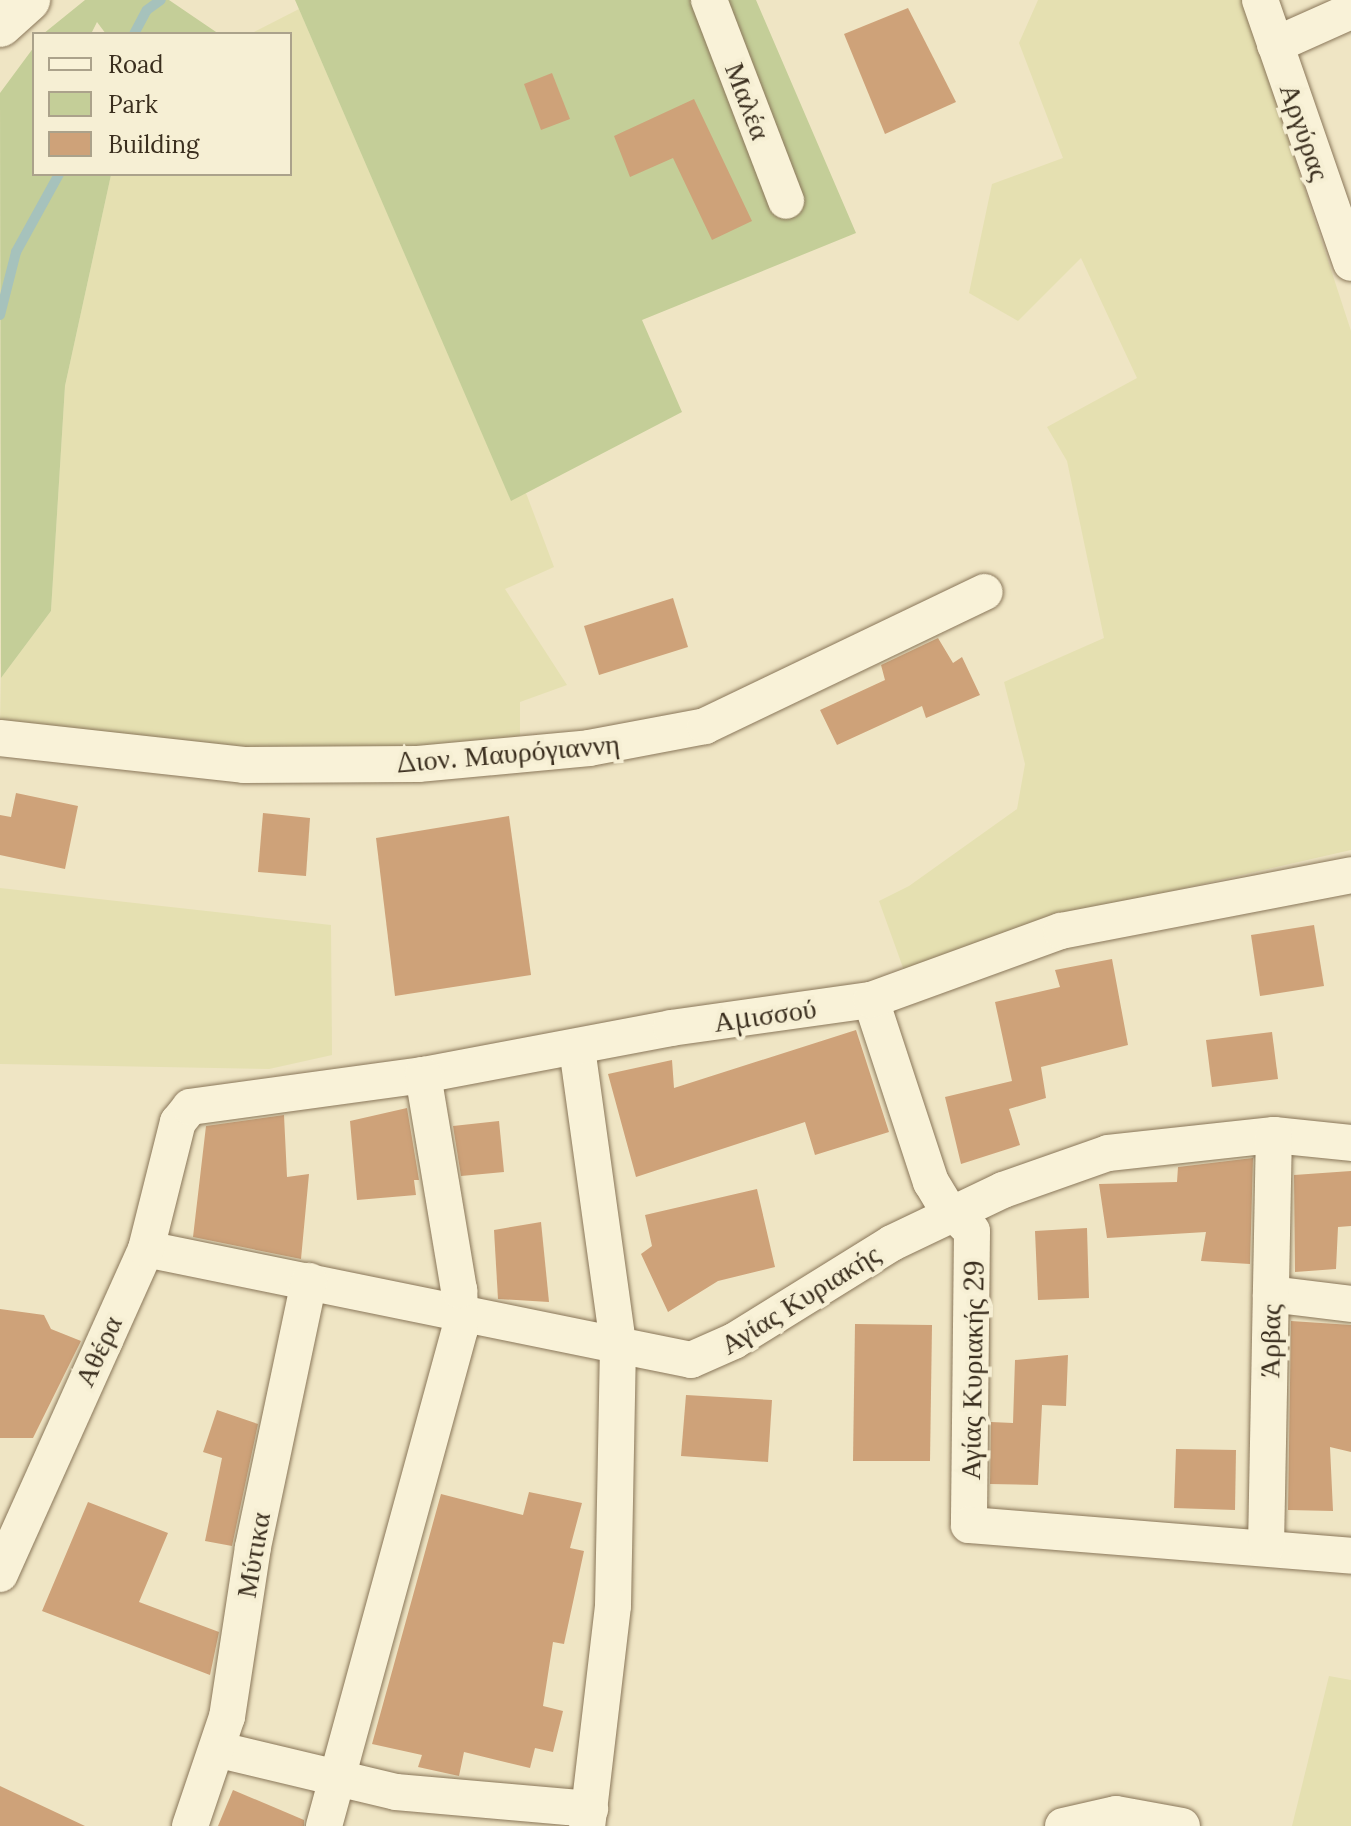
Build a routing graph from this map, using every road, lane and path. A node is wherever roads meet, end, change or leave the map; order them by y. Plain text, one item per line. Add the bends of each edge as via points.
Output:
1 (28, 0) edge
2 (709, 0) edge
3 (1260, 0) edge
4 (1351, 11) edge
5 (0, 25) edge
6 (1275, 45) junction
7 (786, 201) dead end
8 (1351, 263) edge
9 (985, 592) dead end
10 (0, 738) edge
11 (1351, 875) edge
12 (871, 1000) junction
13 (577, 1048) junction
14 (423, 1075) junction
15 (178, 1122) joint
16 (1274, 1135) junction
17 (1351, 1143) edge
18 (953, 1213) junction
19 (146, 1249) junction
20 (309, 1281) junction
21 (1271, 1294) junction
22 (1351, 1304) edge
23 (461, 1312) junction
24 (618, 1345) junction
25 (1266, 1547) junction
26 (1351, 1556) edge
27 (0, 1574) edge
28 (220, 1750) junction
29 (339, 1781) junction
30 (588, 1817) edge
31 (190, 1826) edge
32 (324, 1826) edge
33 (1063, 1826) edge
34 (1182, 1826) edge

1 - 5 street
2 - 7 street, Μαλέα
3 - 6 street, Αργύρας
4 - 6 street
6 - 8 street, Αργύρας
9 - 10 street, Διον. Μαυρόγιαννη via 705,726 589,748 418,764 244,765
11 - 12 street, Αμισσού via 1061,931
12 - 13 street, Αμισσού via 671,1028
12 - 18 street, Αγίας Κυριακής 29 via 928,1175
13 - 14 street, Αμισσού
13 - 24 street
14 - 15 street, Αμισσού via 221,1100 190,1107
14 - 23 street
15 - 19 street, Αθέρα
16 - 17 street, Αγίας Κυριακής
16 - 18 street, Αγίας Κυριακής via 1108,1153
16 - 21 street, Άρβας
18 - 24 street, Αγίας Κυριακής via 856,1263 702,1358 675,1359
18 - 25 street, Αγίας Κυριακής 29 via 970,1228 973,1240 969,1525
19 - 20 street, Αγίας Κυριακής
19 - 27 street, Αθέρα
20 - 23 street, Αγίας Κυριακής
20 - 28 street, Μύτικα via 253,1547
21 - 22 street
21 - 25 street, Άρβας
23 - 24 street, Αγίας Κυριακής
23 - 29 street via 454,1357
24 - 30 street via 613,1606
25 - 26 street
28 - 29 street
28 - 31 street, Μύτικα
29 - 30 street
29 - 32 street
33 - 34 street via 1116,1814

